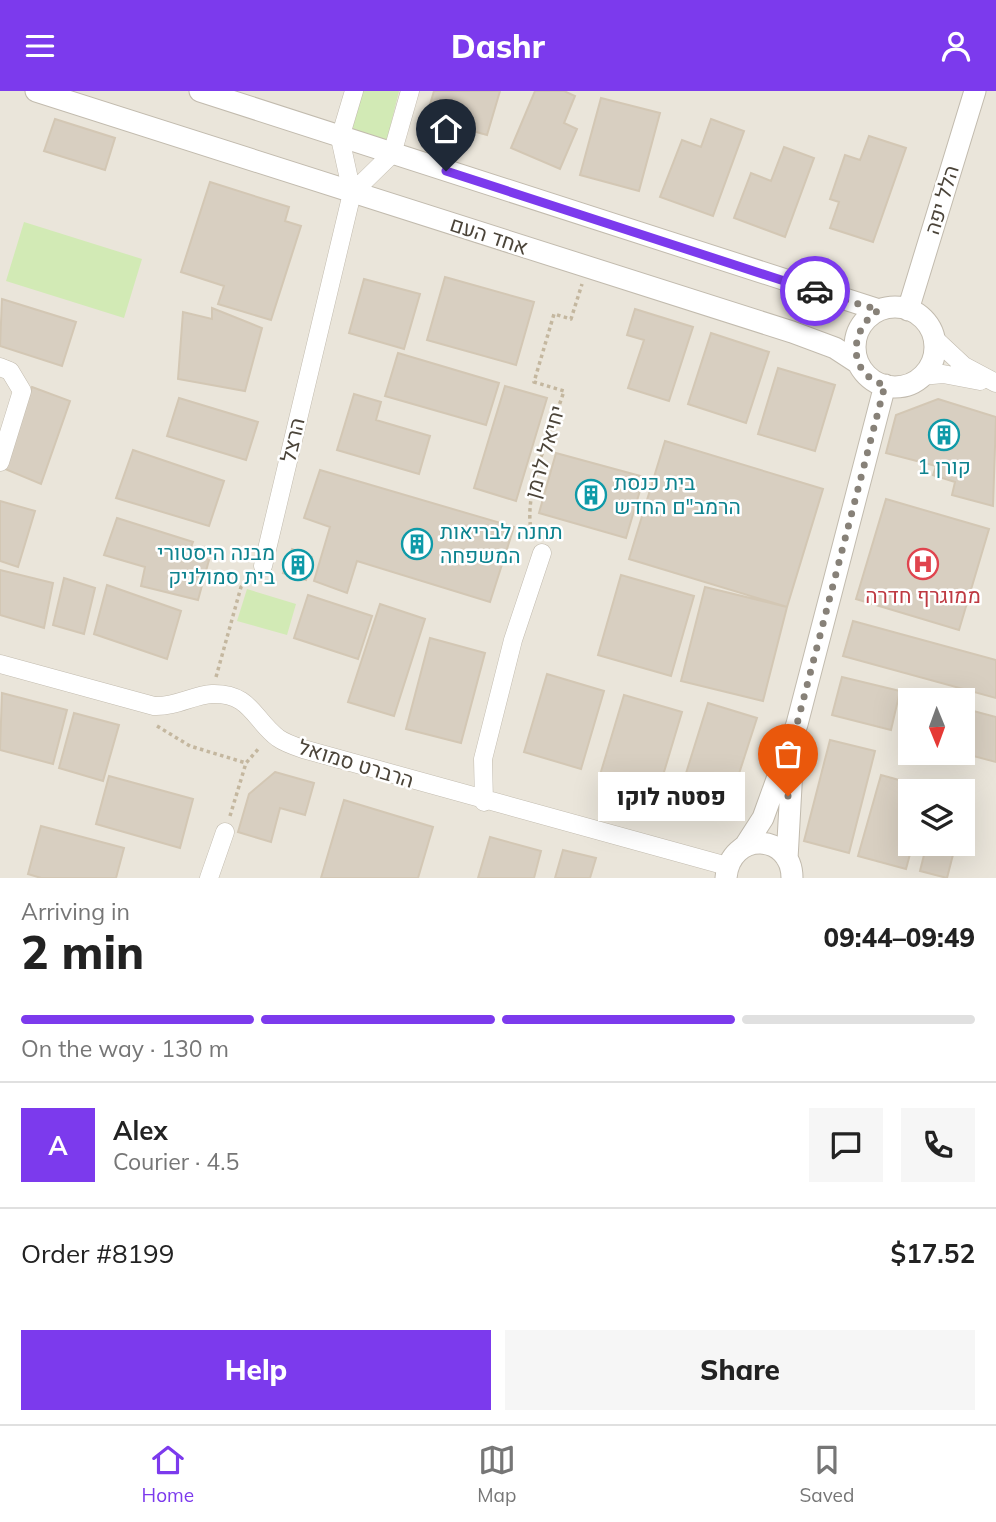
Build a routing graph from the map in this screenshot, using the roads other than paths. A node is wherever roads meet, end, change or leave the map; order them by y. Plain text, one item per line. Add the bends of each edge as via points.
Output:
1 (36, 91) edge
2 (200, 91) edge
3 (354, 91) edge
4 (410, 91) edge
5 (975, 91) edge
6 (340, 138) junction
7 (392, 154) junction
8 (352, 193) junction
9 (879, 310) junction
10 (908, 310) junction
11 (934, 338) junction
12 (858, 363) junction
13 (0, 367) edge
14 (921, 376) junction
15 (996, 384) edge
16 (885, 385) junction
17 (0, 462) edge
18 (542, 553) road end
19 (263, 566) road end
20 (0, 664) edge
21 (797, 724) junction
22 (484, 802) junction
23 (225, 832) road end
24 (745, 846) junction
25 (727, 872) edge
26 (794, 872) edge
27 (209, 878) edge

1 - 8 street, אחד העם
2 - 6 street
3 - 6 street, הרצל
4 - 7 street
5 - 10 street, הלל יפה
6 - 7 street
6 - 8 street, הרצל
7 - 8 street
7 - 9 street
8 - 12 street, אחד העם via 804,336
8 - 19 street, הרצל
9 - 10 street
9 - 12 street via 858,332
10 - 11 street via 924,320
11 - 14 street via 933,359
11 - 15 street via 964,366
12 - 16 street via 867,376
13 - 17 street via 10,371 22,391
14 - 15 street via 959,376
14 - 16 street via 907,384
16 - 21 street
18 - 22 street via 513,640 486,746 481,774
20 - 22 street, הרברט סמואל via 154,706 210,694 233,697 294,746
21 - 24 street via 763,818
21 - 26 street via 788,796
22 - 25 street, הרברט סמואל
23 - 27 street
24 - 25 street via 737,851
24 - 26 street via 765,843 775,847

